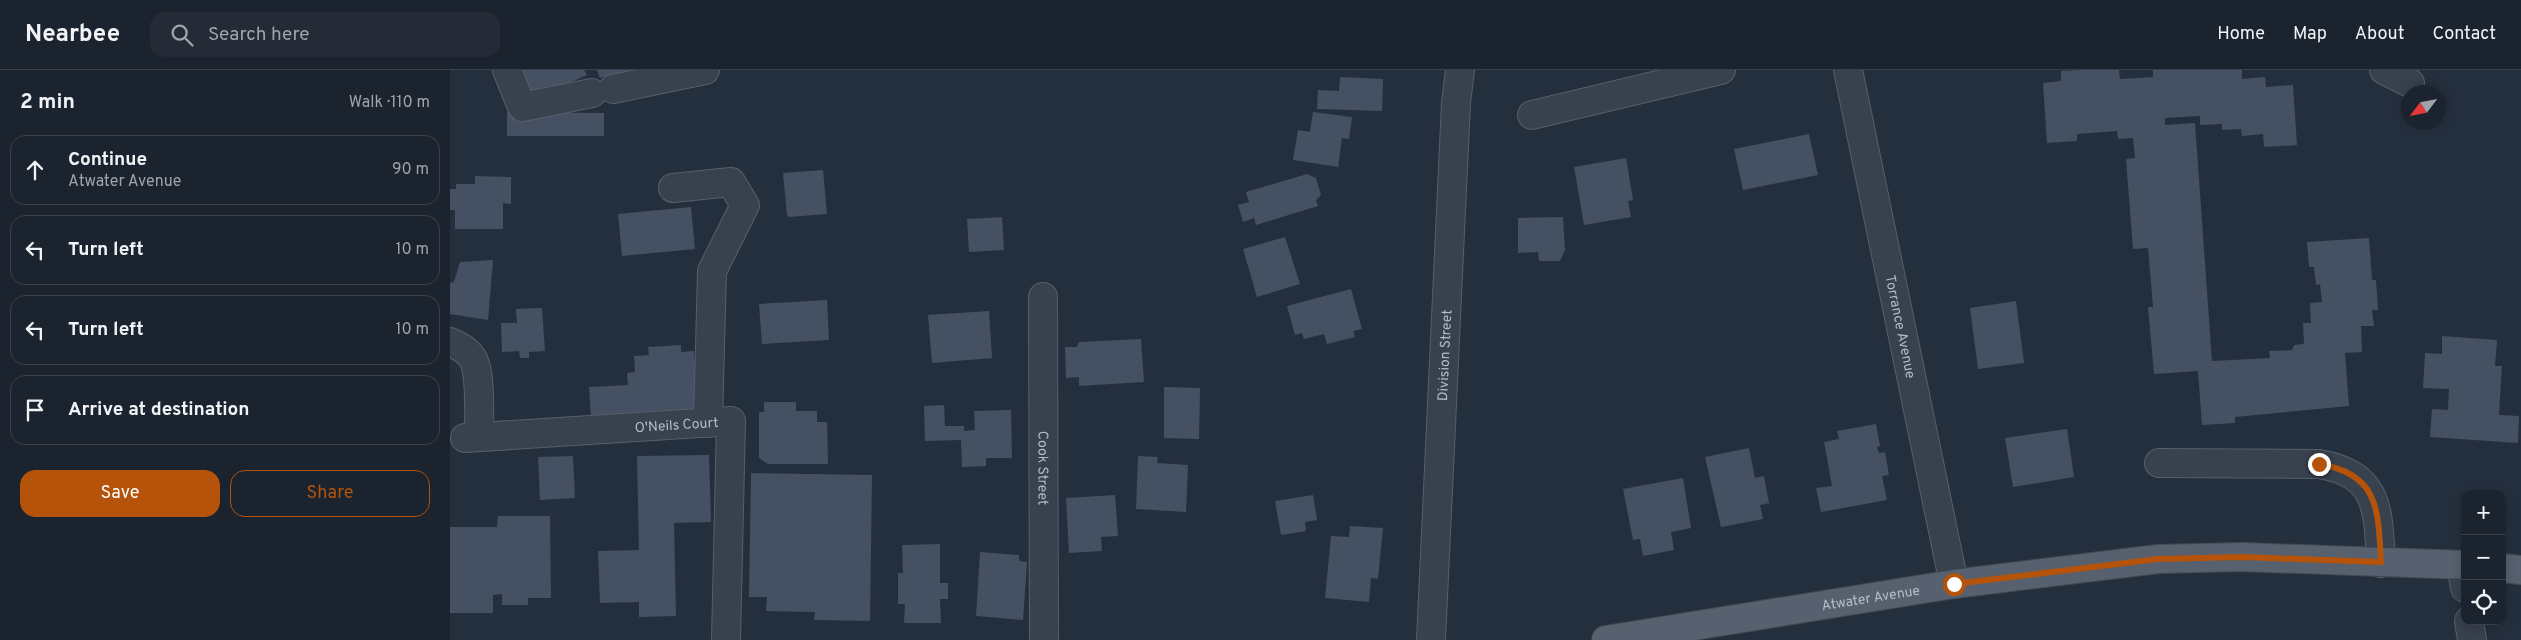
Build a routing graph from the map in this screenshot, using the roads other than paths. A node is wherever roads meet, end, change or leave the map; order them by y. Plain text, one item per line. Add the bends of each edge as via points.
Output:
1 (507, 70) edge
2 (705, 70) edge
3 (1460, 70) edge
4 (1721, 70) edge
5 (1848, 70) edge
6 (2384, 70) edge
7 (2410, 83) dead end
8 (1532, 115) dead end
9 (673, 188) dead end
10 (1043, 297) dead end
11 (450, 342) edge
12 (708, 423) junction
13 (2159, 463) dead end
14 (2381, 562) junction
15 (2506, 568) edge
16 (2521, 570) edge
17 (2461, 573) edge
18 (1954, 584) junction
19 (2470, 625) edge
20 (726, 640) edge
21 (1044, 640) edge
22 (1431, 640) edge
23 (1606, 640) edge
24 (2472, 640) edge

1 - 2 street via 522,107
3 - 22 street, Division Street
4 - 8 street
5 - 18 street, Torrance Avenue
6 - 7 street
9 - 12 street via 730,182 745,205 712,271
10 - 21 street, Cook Street
11 - 12 street, O'Neils Court via 469,353 476,369 472,438
12 - 20 street, O'Neils Court via 731,421
13 - 14 street via 2319,464 2340,467 2359,479 2371,495 2378,518
14 - 17 main road, Atwater Avenue
14 - 18 main road, Atwater Avenue via 2242,557 2158,559
15 - 16 main road
18 - 23 main road, Atwater Avenue
19 - 24 street

